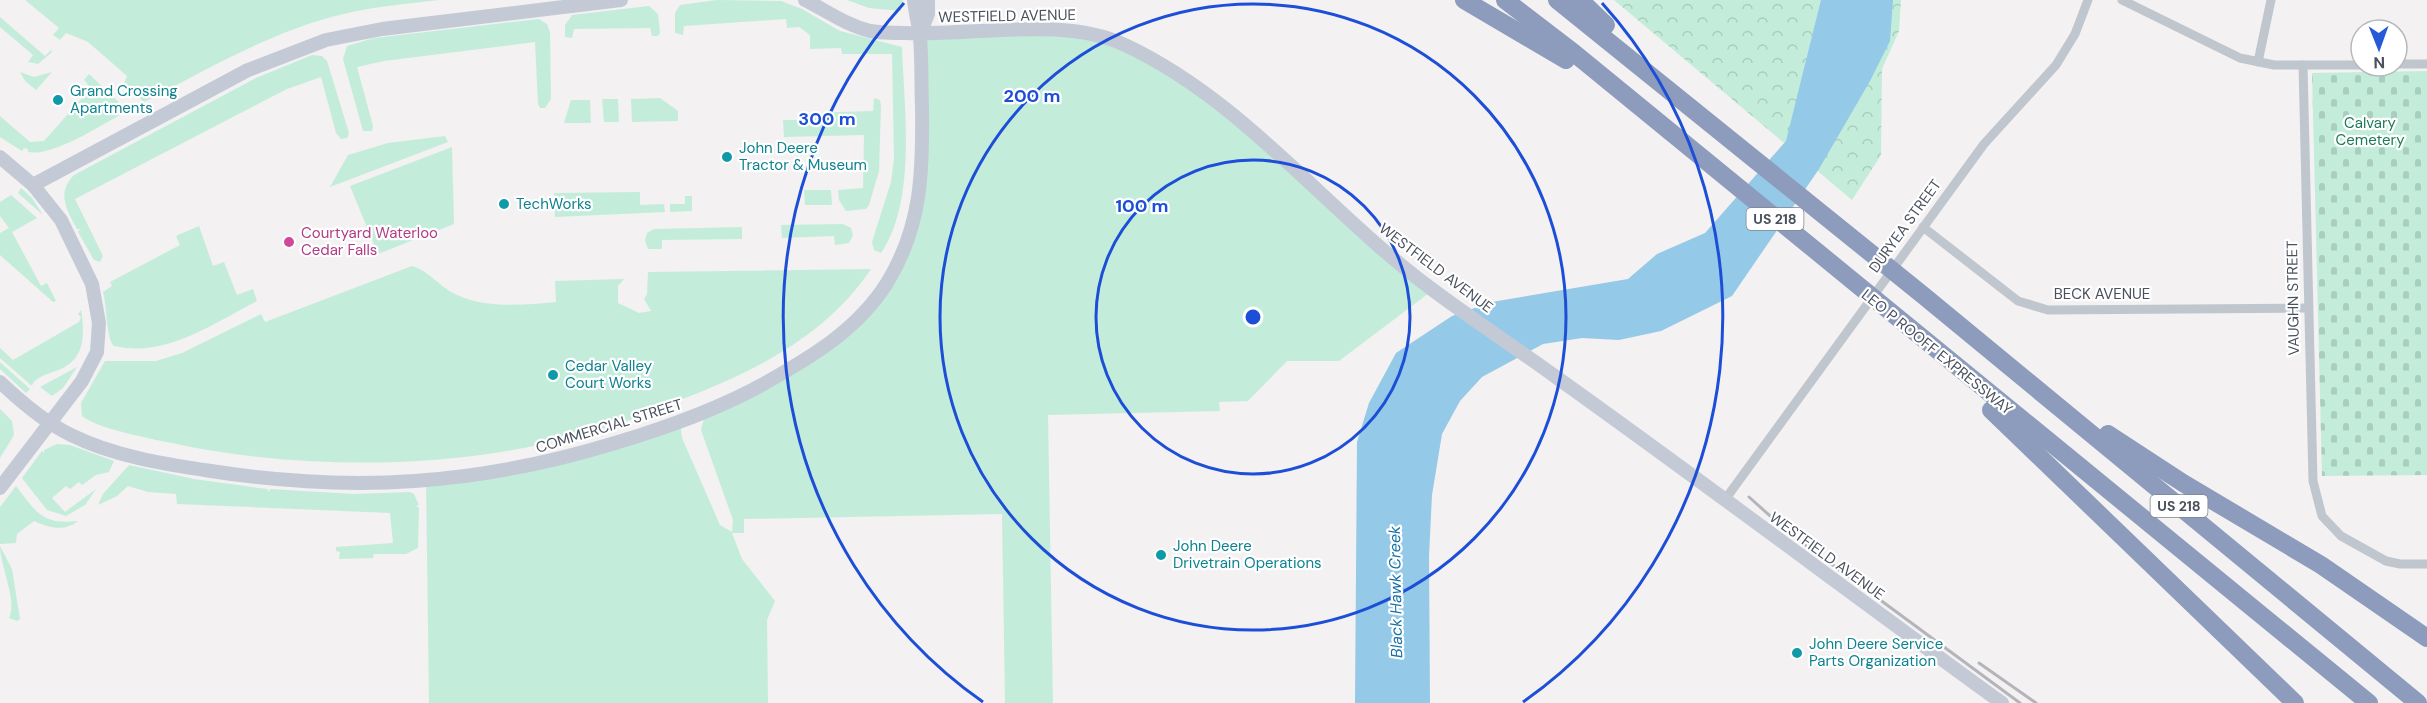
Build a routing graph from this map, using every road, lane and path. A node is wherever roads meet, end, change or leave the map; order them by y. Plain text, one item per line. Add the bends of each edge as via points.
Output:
1 (621, 0) edge
2 (805, 0) edge
3 (914, 0) edge
4 (928, 0) edge
5 (1464, 0) edge
6 (1505, 0) edge
7 (1557, 0) edge
8 (1580, 0) edge
9 (2088, 0) edge
10 (2122, 0) edge
11 (2271, 0) edge
12 (1595, 21) junction
13 (920, 34) junction
14 (1571, 57) junction
15 (2258, 62) junction
16 (2409, 64) edge
17 (2427, 64) edge
18 (2303, 65) junction
19 (2349, 65) edge
20 (0, 157) edge
21 (33, 185) junction
22 (1923, 227) junction
23 (2308, 308) junction
24 (1940, 310) junction
25 (1906, 327) junction
26 (0, 382) edge
27 (50, 424) junction
28 (0, 488) edge
29 (1724, 501) junction
30 (2427, 564) edge
31 (2427, 638) edge
32 (2002, 703) edge
33 (2295, 703) edge
34 (2369, 703) edge
35 (2418, 703) edge

1 - 21 street via 382,29 317,43 248,70
2 - 13 street, WESTFIELD AVENUE via 874,32
3 - 13 street
4 - 13 street via 928,14
5 - 14 highway
6 - 14 highway
7 - 12 highway
8 - 12 highway
9 - 22 street, DURYEA STREET via 2056,65 1984,144
10 - 15 street via 2220,50
11 - 15 street
12 - 24 highway, US 218 via 1689,105
13 - 27 street, COMMERCIAL STREET via 923,173 901,257 887,283 871,305 826,347 705,414 522,469 436,480 356,484 253,477 154,461 73,436
13 - 29 street, WESTFIELD AVENUE via 1072,29 1125,44 1210,98 1383,252 1432,290
14 - 25 highway, LEO P ROOFF EXPRESSWAY / US 218 via 1644,111
15 - 18 street
16 - 17 street
18 - 19 street
18 - 23 street, VAUGHN STREET
20 - 21 street
21 - 27 street via 66,230 92,284 99,323 91,366
22 - 23 street, BECK AVENUE via 2012,297 2033,307
22 - 29 street, DURYEA STREET
23 - 30 street, VAUGHN STREET via 2314,494 2322,516 2372,555 2400,564
24 - 31 highway via 2123,445 2321,565
24 - 35 highway, US 218
25 - 33 highway
25 - 34 highway, LEO P ROOFF EXPRESSWAY / US 218
26 - 27 street, COMMERCIAL STREET
27 - 28 street
29 - 32 street, WESTFIELD AVENUE

